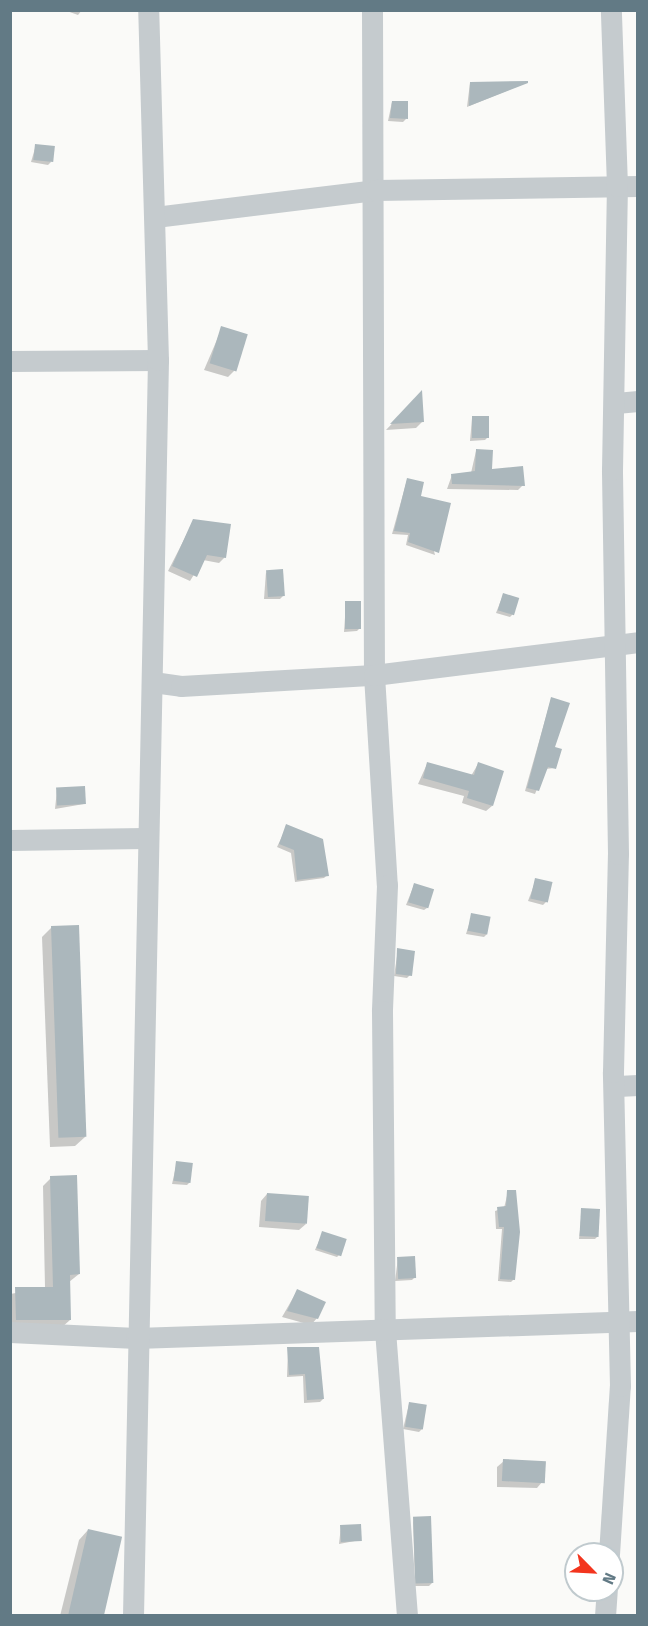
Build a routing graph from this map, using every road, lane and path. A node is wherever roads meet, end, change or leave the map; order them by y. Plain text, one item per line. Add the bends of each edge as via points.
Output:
1 (148, 10) edge
2 (372, 10) edge
3 (610, 10) edge
4 (627, 186) edge
5 (376, 190) junction
6 (155, 217) junction
7 (158, 360) junction
8 (10, 361) edge
9 (627, 402) edge
10 (638, 642) edge
11 (614, 646) junction
12 (374, 675) junction
13 (153, 682) junction
14 (144, 838) junction
15 (10, 840) edge
16 (628, 853) edge
17 (627, 1086) edge
18 (628, 1322) edge
19 (385, 1330) junction
20 (10, 1332) edge
21 (136, 1338) junction
22 (610, 1542) edge
23 (133, 1616) edge
24 (406, 1616) edge

1 - 6 street
2 - 5 street
3 - 4 street
4 - 5 street
4 - 9 street
5 - 6 street
5 - 12 street
6 - 7 street
7 - 8 street
7 - 13 street
9 - 11 street
10 - 11 street
11 - 12 street
11 - 16 street
12 - 13 street via 181,686
12 - 19 street via 387,885 382,1011
13 - 14 street
14 - 15 street
14 - 21 street
16 - 17 street via 613,1072
17 - 18 street
18 - 19 street
18 - 22 street
19 - 21 street
19 - 24 street
20 - 21 street
21 - 23 street

